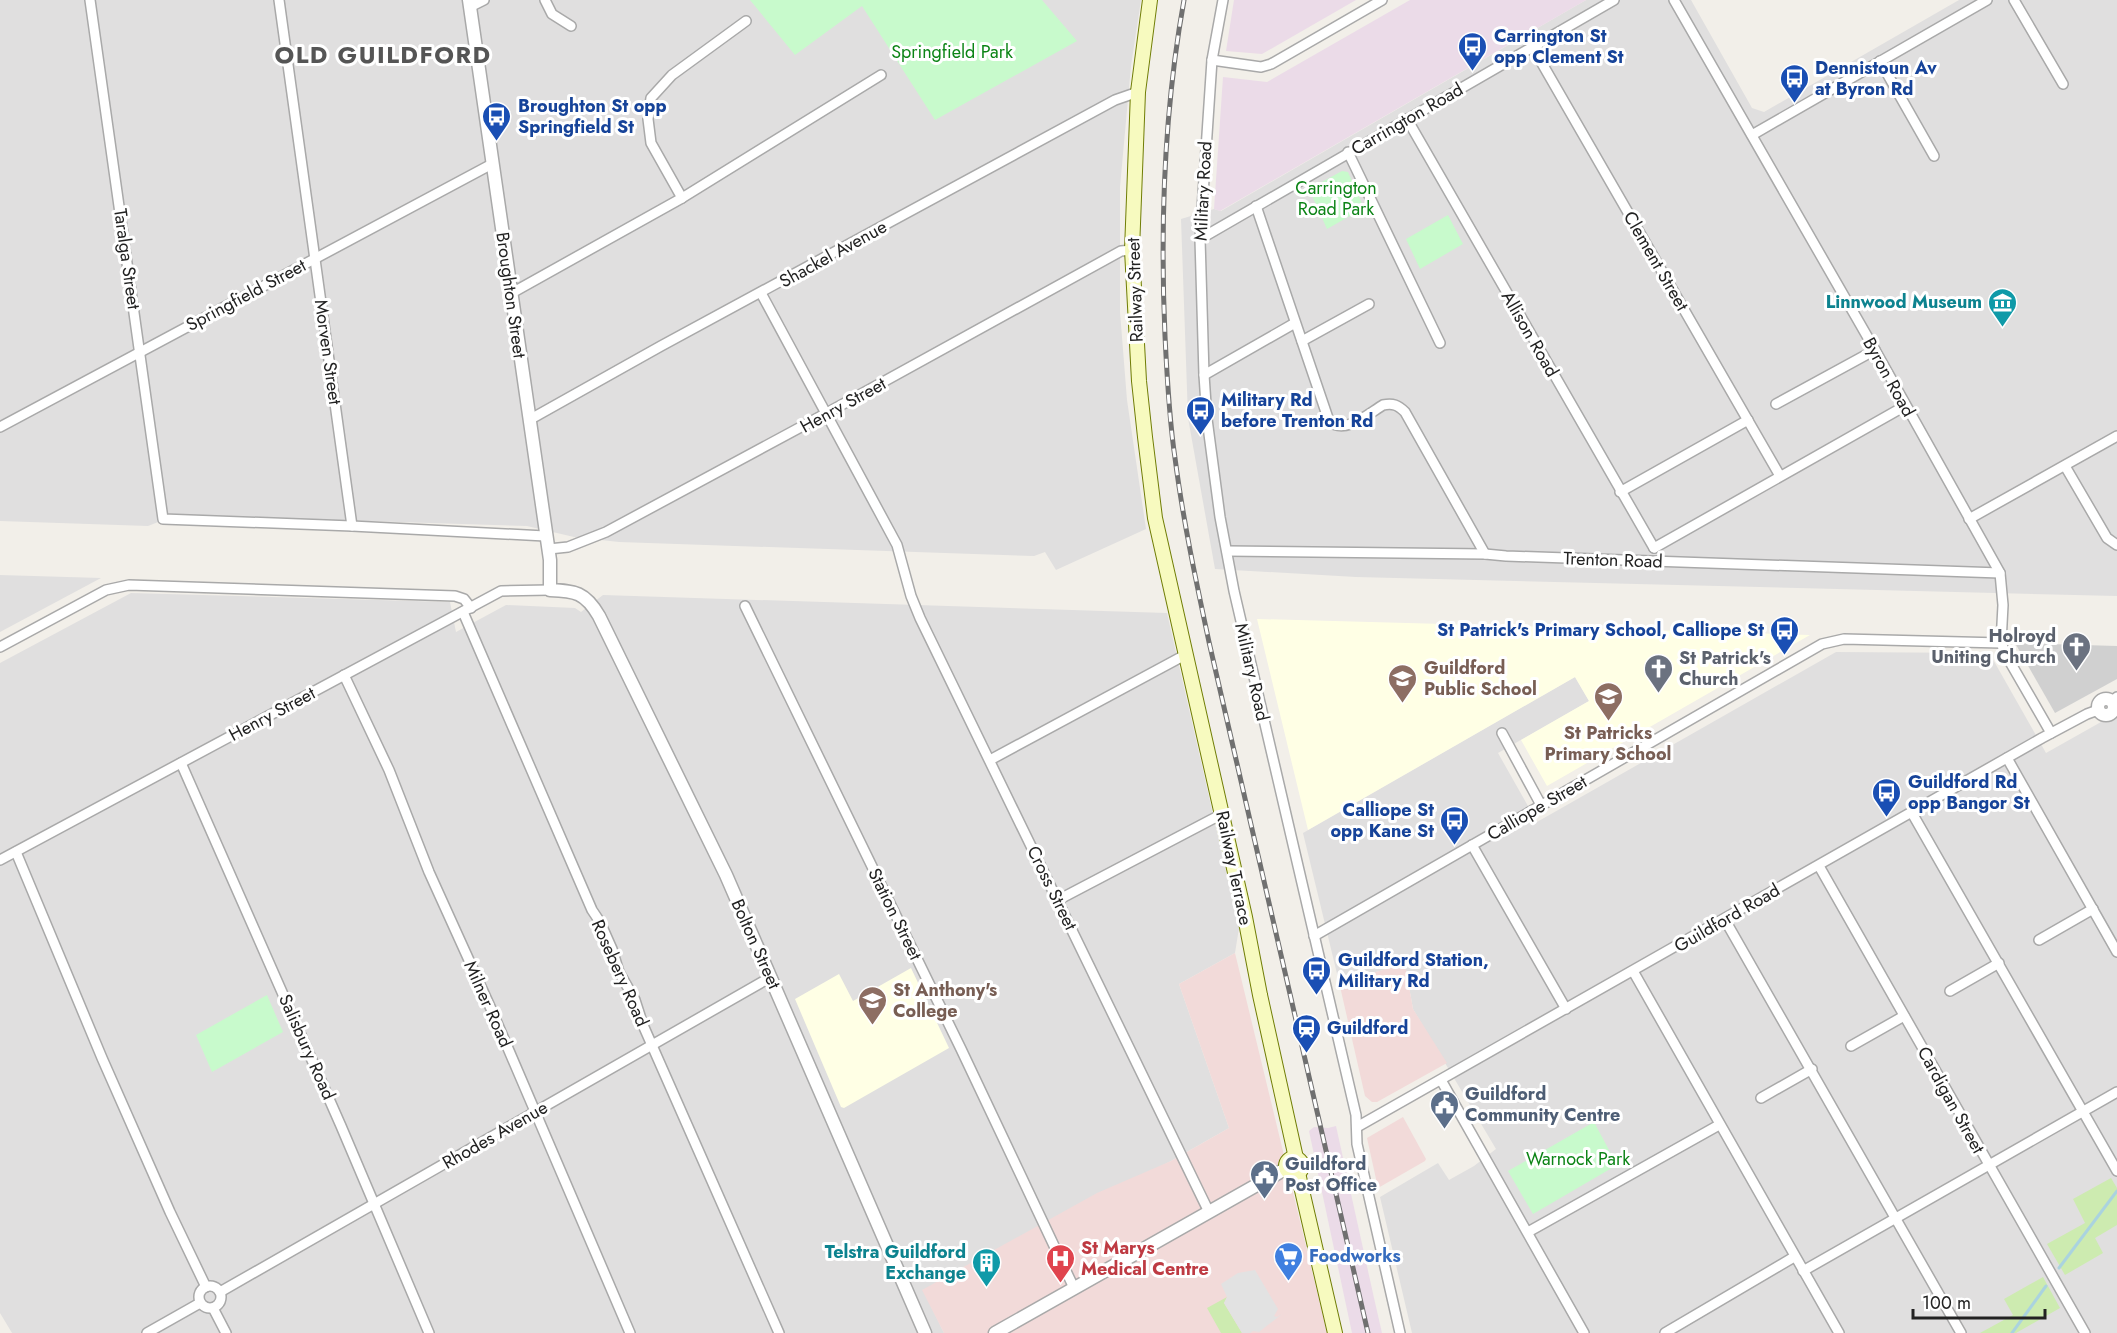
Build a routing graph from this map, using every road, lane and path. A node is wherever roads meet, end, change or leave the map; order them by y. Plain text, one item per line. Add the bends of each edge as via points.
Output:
1 (90, 0) edge
2 (279, 0) edge
3 (484, 0) edge
4 (545, 0) edge
5 (1150, 0) edge
6 (1223, 0) edge
7 (1382, 0) edge
8 (1614, 0) edge
9 (1674, 0) edge
10 (1987, 0) edge
11 (2014, 0) edge
12 (469, 4) edge
13 (746, 21) dead end
14 (571, 26) dead end
15 (1532, 46) junction
16 (1212, 60) junction
17 (1880, 62) junction
18 (881, 75) dead end
19 (2063, 84) dead end
20 (1138, 92) junction
21 (1407, 119) junction
22 (1752, 135) junction
23 (1348, 152) junction
24 (1934, 156) dead end
25 (492, 164) junction
26 (682, 198) junction
27 (1256, 206) junction
28 (1200, 239) junction
29 (1132, 250) junction
30 (315, 258) junction
31 (761, 293) junction
32 (510, 294) junction
33 (1369, 304) dead end
34 (1295, 323) junction
35 (1302, 341) junction
36 (1440, 343) dead end
37 (1875, 350) junction
38 (141, 351) junction
39 (1204, 375) junction
40 (1776, 404) dead end
41 (1905, 406) junction
42 (825, 414) junction
43 (529, 420) junction
44 (1748, 420) junction
45 (0, 427) edge
46 (2117, 436) edge
47 (2065, 466) junction
48 (1780, 476) junction
49 (1620, 492) junction
50 (164, 519) joint
51 (1969, 519) junction
52 (352, 526) junction
53 (2117, 545) edge
54 (1654, 549) junction
55 (1227, 551) junction
56 (548, 554) junction
57 (1485, 554) junction
58 (1652, 562) junction
59 (2000, 573) junction
60 (1169, 579) joint
61 (550, 591) junction
62 (745, 606) dead end
63 (467, 610) junction
64 (2001, 643) junction
65 (0, 647) edge
66 (1185, 655) junction
67 (344, 675) junction
68 (2114, 699) edge
69 (2104, 712) junction
70 (2117, 726) edge
71 (1502, 733) dead end
72 (2051, 733) junction
73 (2007, 758) junction
74 (990, 760) junction
75 (181, 763) junction
76 (1541, 805) junction
77 (1912, 813) junction
78 (1222, 814) junction
79 (1472, 845) junction
80 (16, 852) junction
81 (0, 860) edge
82 (1819, 866) junction
83 (1058, 900) junction
84 (2093, 909) junction
85 (1725, 920) junction
86 (1314, 936) junction
87 (2039, 940) dead end
88 (2117, 952) edge
89 (1999, 963) junction
90 (1633, 971) junction
91 (771, 977) junction
92 (1950, 991) dead end
93 (1566, 1009) junction
94 (1904, 1016) junction
95 (653, 1045) junction
96 (1851, 1046) dead end
97 (1812, 1069) junction
98 (1441, 1080) junction
99 (2117, 1092) edge
100 (1761, 1098) dead end
101 (2083, 1111) junction
102 (535, 1112) junction
103 (1719, 1125) junction
104 (1357, 1127) junction
105 (1293, 1166) junction
106 (1989, 1166) junction
107 (2117, 1170) edge
108 (373, 1204) junction
109 (1209, 1212) junction
110 (1896, 1219) junction
111 (1528, 1232) junction
112 (1794, 1257) junction
113 (1803, 1271) junction
114 (206, 1287) junction
115 (1074, 1288) junction
116 (220, 1292) junction
117 (200, 1303) junction
118 (213, 1308) junction
119 (1011, 1329) edge
120 (147, 1333) edge
121 (226, 1333) edge
122 (429, 1333) edge
123 (630, 1333) edge
124 (779, 1333) edge
125 (925, 1333) edge
126 (995, 1333) edge
127 (1335, 1333) edge
128 (1400, 1333) edge
129 (1584, 1333) edge
130 (1665, 1333) edge
131 (1839, 1333) edge
132 (1961, 1333) edge
133 (2085, 1333) edge

1 - 38 street, Taralga Street
2 - 30 street, Morven Street
3 - 12 street
4 - 14 street via 552,14
5 - 20 main road, Railway Street
6 - 16 street, Military Road
7 - 16 street via 1271,64 1261,67
8 - 15 street, Carrington Road
9 - 22 street, Byron Road
10 - 17 street
11 - 19 street
12 - 25 street, Broughton Street
13 - 26 street via 672,75 651,98 651,143
15 - 21 street, Carrington Road
15 - 44 street, Clement Street
16 - 28 street, Military Road
17 - 22 street
17 - 24 street
18 - 26 street
20 - 29 main road, Railway Street
20 - 31 street, Shackel Avenue via 1115,100
21 - 23 street, Carrington Road
21 - 49 street, Allison Road
22 - 37 street, Byron Road
23 - 27 street, Carrington Road
23 - 36 street
25 - 30 street, Springfield Street
25 - 32 street, Broughton Street
26 - 32 street
27 - 28 street, Carrington Road
27 - 34 street
28 - 39 street, Military Road
29 - 42 street, Henry Street via 1121,251
29 - 60 main road, Railway Street via 1140,392 1155,518
30 - 38 street, Springfield Street
30 - 52 street, Morven Street
31 - 42 street, Cross Street
31 - 43 street, Shackel Avenue
32 - 43 street, Broughton Street
33 - 35 street
34 - 35 street
34 - 39 street
35 - 57 street via 1332,424 1352,424 1389,404 1405,412
37 - 40 street
37 - 41 street, Byron Road
38 - 45 street, Springfield Street
38 - 50 street, Taralga Street
39 - 55 street, Military Road via 1218,506
41 - 48 street
41 - 51 street, Byron Road
42 - 56 street, Henry Street via 606,532
42 - 74 street, Cross Street via 897,545 920,618
43 - 56 street, Broughton Street
44 - 48 street, Clement Street
44 - 49 street
46 - 47 street
47 - 51 street
47 - 53 street via 2107,538
48 - 54 street
49 - 54 street, Allison Road
50 - 52 street, Henry Street
51 - 59 street, Byron Road
52 - 56 street, Henry Street
54 - 58 street
55 - 57 street, Trenton Road
55 - 86 street, Military Road
56 - 61 street, Broughton Street
57 - 58 street, Trenton Road
58 - 59 street, Trenton Road
59 - 64 street, Byron Road
60 - 66 main road, Railway Terrace
61 - 63 street, Henry Street via 501,591
61 - 91 street, Bolton Street via 579,594 599,616 726,875
62 - 115 street, Station Street
63 - 65 street via 464,599 455,596 118,586
63 - 67 street, Henry Street
63 - 95 street, Rosebery Road via 592,910
64 - 72 street, Byron Road
64 - 76 street, Calliope Street via 1832,640
66 - 74 street
66 - 78 main road, Railway Terrace
67 - 75 street, Henry Street
67 - 102 street, Milner Road via 389,770 429,872
68 - 69 street via 2114,708
69 - 70 street
69 - 72 street, Guildford Road
71 - 76 street
72 - 73 street, Guildford Road
73 - 77 street, Guildford Road
73 - 84 street
74 - 83 street, Cross Street
75 - 80 street, Henry Street
75 - 108 street, Salisbury Road
76 - 79 street, Calliope Street
77 - 82 street, Guildford Road
77 - 89 street
78 - 83 street
78 - 105 main road, Railway Terrace
79 - 86 street, Calliope Street
79 - 93 street
80 - 81 street, Henry Street
80 - 114 street
82 - 85 street, Guildford Road
82 - 94 street, Cardigan Street
83 - 109 street, Cross Street
84 - 87 street
84 - 88 street
85 - 90 street, Guildford Road
85 - 97 street
86 - 104 street, Military Road
89 - 92 street
89 - 101 street
90 - 93 street, Guildford Road
90 - 103 street
91 - 95 street, Rhodes Avenue
91 - 125 street, Bolton Street
93 - 98 street, Guildford Road
94 - 96 street
94 - 106 street, Cardigan Street
95 - 102 street, Rhodes Avenue
95 - 124 street, Rosebery Road
97 - 100 street
97 - 110 street
98 - 104 street, Guildford Road
98 - 111 street
99 - 101 street
101 - 106 street
101 - 107 street
102 - 108 street, Rhodes Avenue
102 - 123 street, Milner Road
103 - 111 street
103 - 112 street
104 - 128 street, Military Road
105 - 109 street
105 - 127 main road, Railway Terrace
106 - 110 street
106 - 133 street, Cardigan Street
108 - 116 street, Rhodes Avenue
108 - 122 street, Salisbury Road
109 - 115 street
110 - 113 street
110 - 132 street
111 - 129 street
112 - 113 street
112 - 130 street
113 - 131 street
114 - 116 street
114 - 117 street via 200,1292
115 - 119 street
116 - 118 street via 221,1299
117 - 118 street
117 - 120 street
118 - 121 street
119 - 126 street

